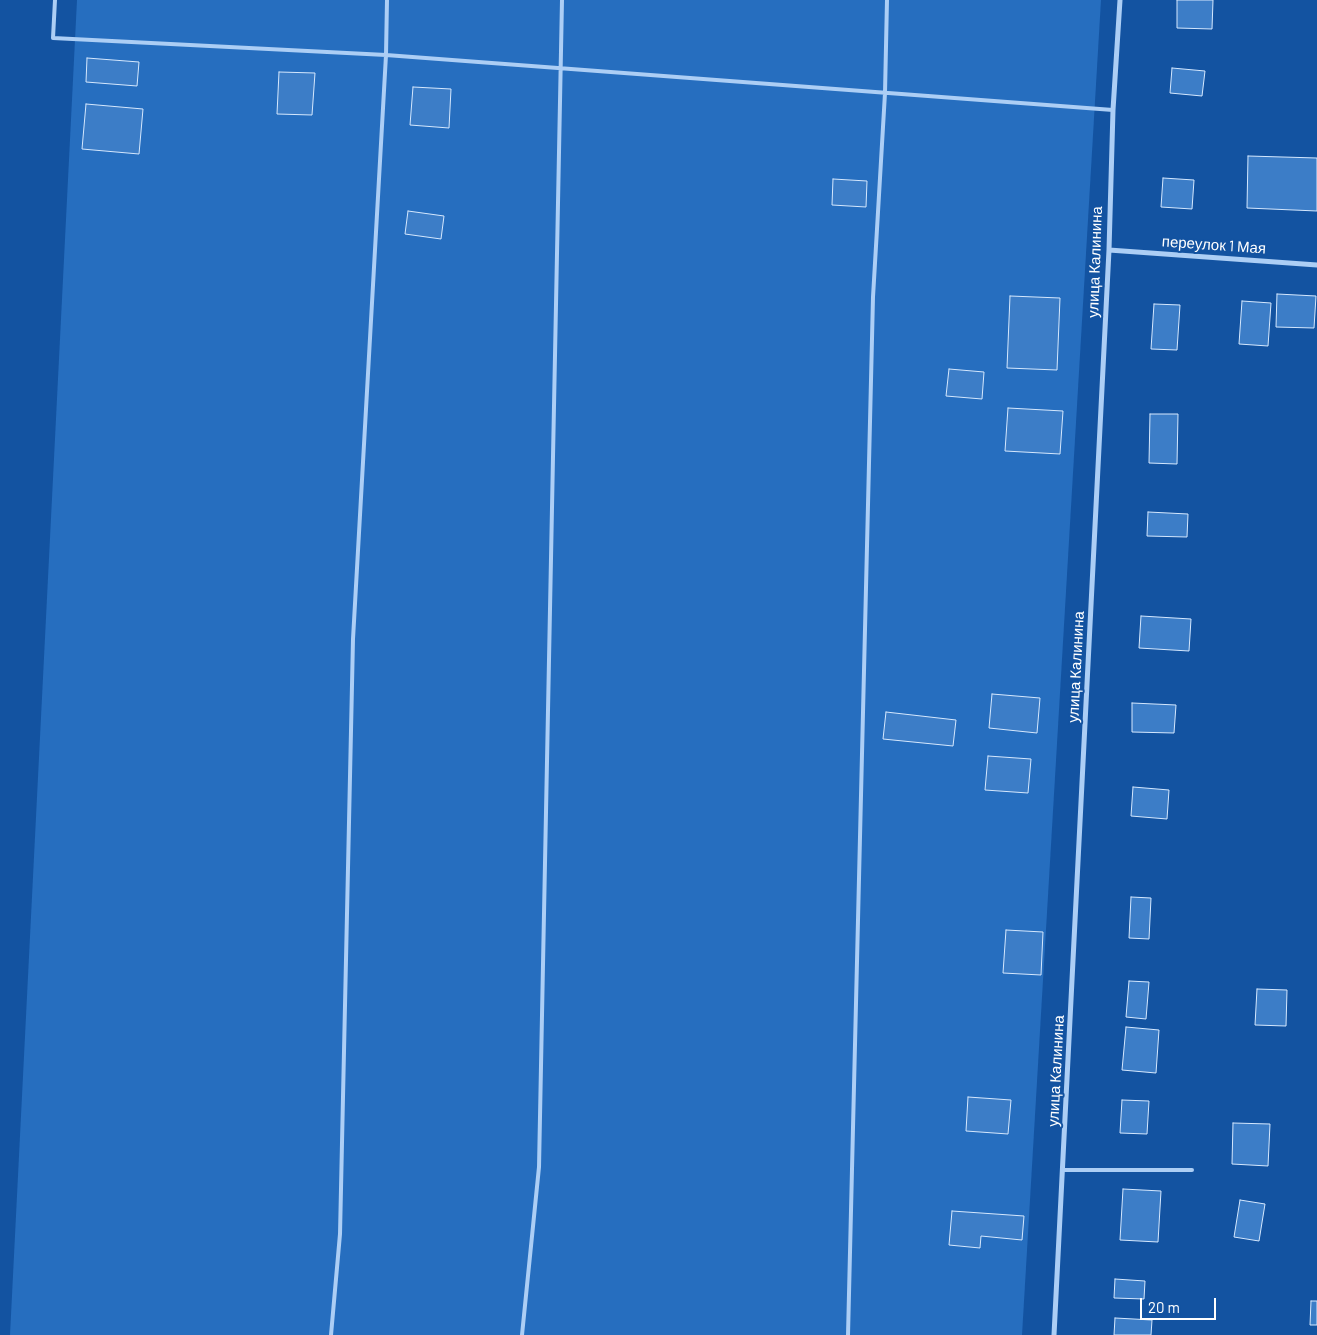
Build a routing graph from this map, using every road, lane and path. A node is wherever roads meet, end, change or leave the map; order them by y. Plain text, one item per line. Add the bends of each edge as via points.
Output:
1 (55, 0) edge
2 (387, 0) edge
3 (562, 0) edge
4 (887, 0) edge
5 (1120, 0) edge
6 (386, 56) junction
7 (560, 69) junction
8 (885, 93) junction
9 (1113, 110) junction
10 (1109, 250) junction
11 (1317, 265) edge
12 (1063, 1170) junction
13 (1192, 1170) dead end
14 (331, 1335) edge
15 (522, 1335) edge
16 (848, 1335) edge
17 (1054, 1335) edge

1 - 6 lane via 53,38
2 - 6 lane
3 - 7 lane
4 - 8 lane
5 - 9 street, улица Калинина
6 - 7 lane
6 - 14 lane via 353,639 340,1234
7 - 8 lane
7 - 15 lane via 539,1167
8 - 9 lane
8 - 16 lane via 873,297
9 - 10 street, улица Калинина
10 - 11 street, переулок 1 Мая
10 - 12 street, улица Калинина
12 - 13 lane
12 - 17 street, улица Калинина

